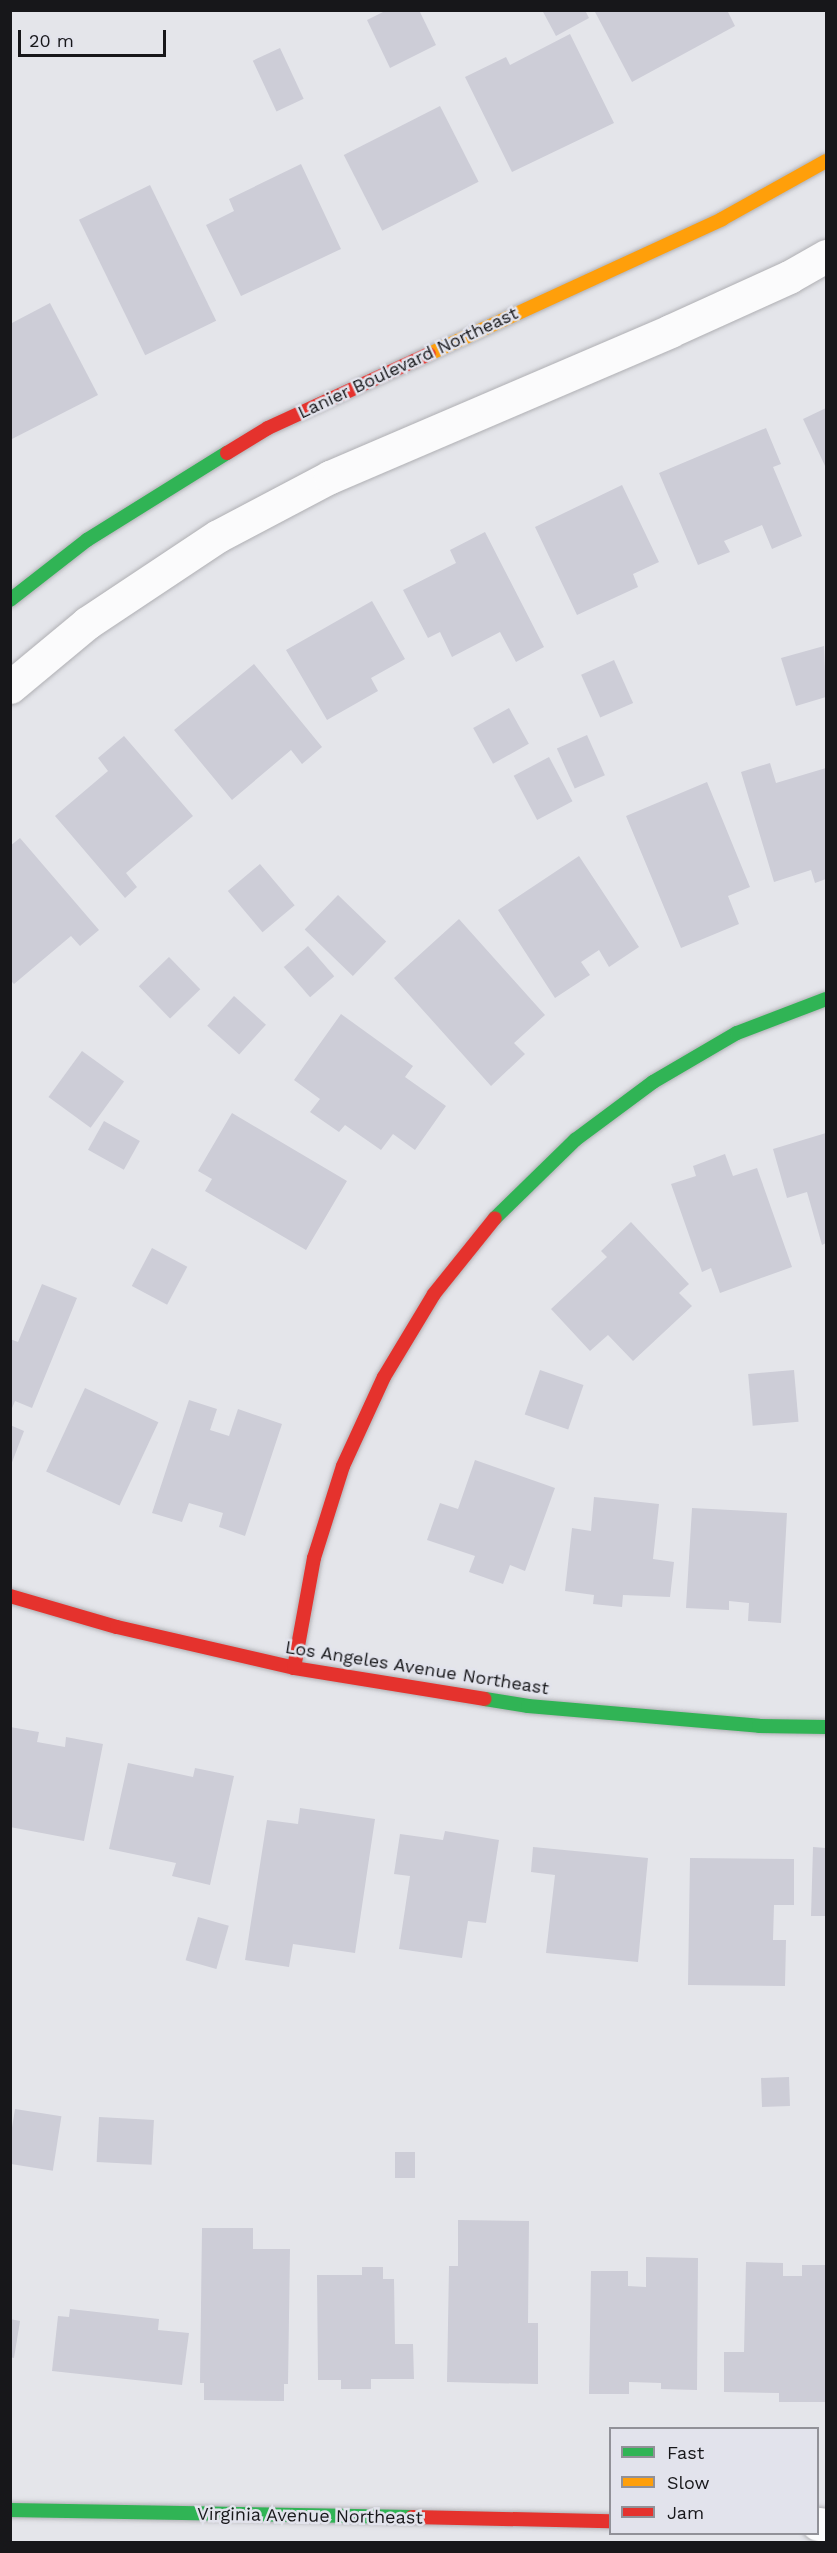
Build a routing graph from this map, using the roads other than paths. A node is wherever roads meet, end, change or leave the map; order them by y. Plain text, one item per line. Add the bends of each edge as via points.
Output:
1 (826, 161) edge
2 (826, 256) edge
3 (10, 600) edge
4 (10, 687) edge
5 (826, 999) edge
6 (10, 1596) edge
7 (294, 1668) junction
8 (826, 1726) edge
9 (10, 2510) edge
10 (609, 2521) edge

1 - 3 street, Lanier Boulevard Northeast via 722,219 268,428 87,540
2 - 4 street via 670,331 299,493 218,536 97,616
5 - 7 street via 737,1033 653,1082 574,1140 504,1207 434,1294 384,1377 343,1466 314,1558
6 - 7 street, Los Angeles Avenue Northeast via 117,1627
7 - 8 street, Los Angeles Avenue Northeast via 528,1706 759,1726
9 - 10 street, Virginia Avenue Northeast

